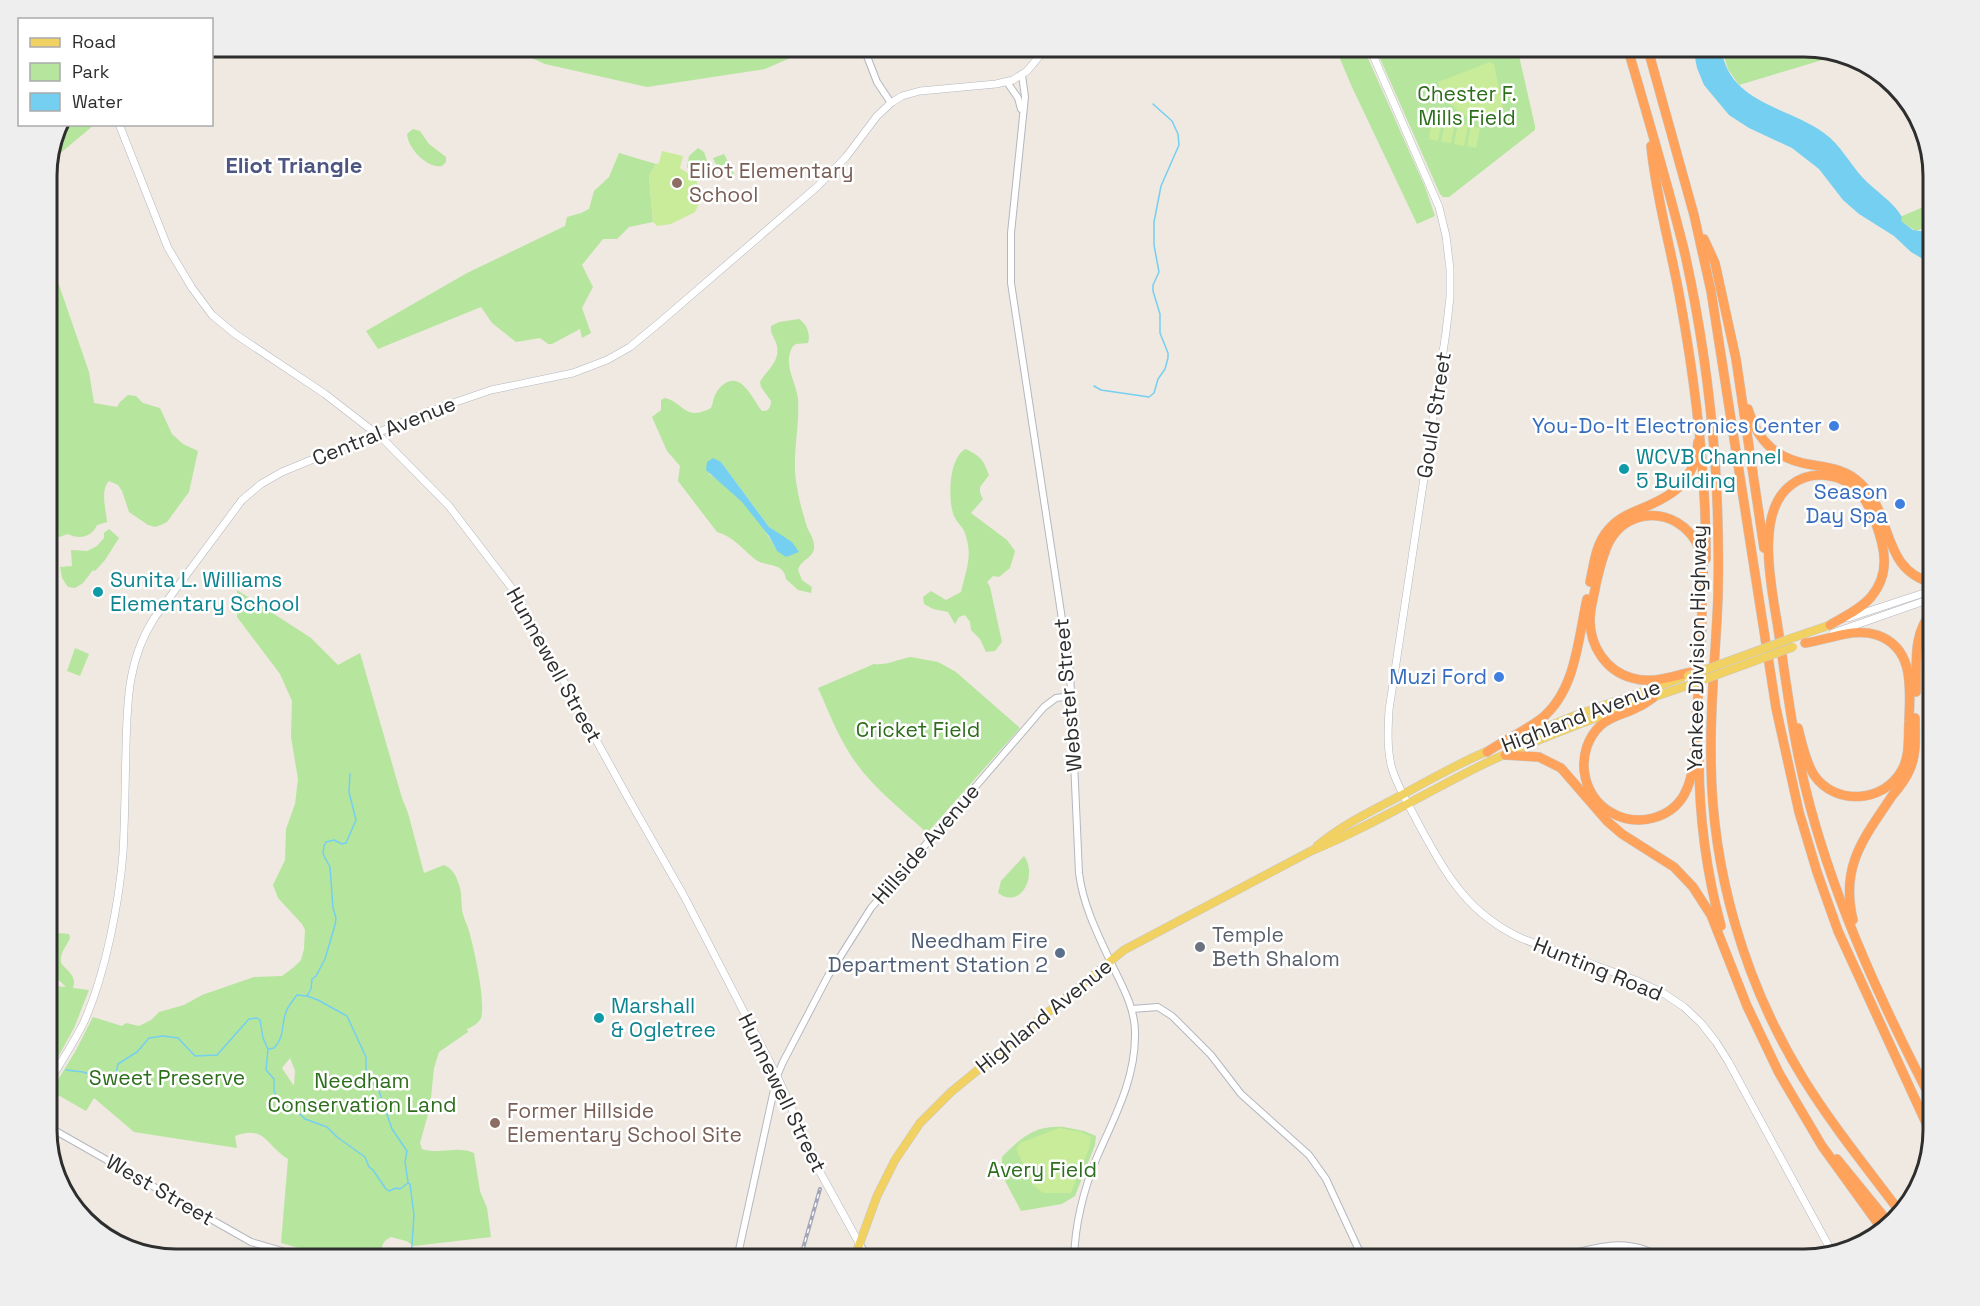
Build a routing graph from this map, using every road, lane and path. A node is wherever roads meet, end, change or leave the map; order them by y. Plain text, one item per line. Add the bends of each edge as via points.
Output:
1 (867, 57) edge
2 (1038, 57) edge
3 (1374, 57) edge
4 (1630, 57) edge
5 (1650, 57) edge
6 (1022, 75) junction
7 (1007, 82) junction
8 (891, 103) junction
9 (1022, 112) junction
10 (1649, 122) junction
11 (120, 126) edge
12 (1694, 215) junction
13 (1740, 378) junction
14 (1695, 395) junction
15 (376, 433) junction
16 (1923, 579) edge
17 (1771, 580) junction
18 (1923, 594) edge
19 (1923, 602) edge
20 (1703, 616) junction
21 (1830, 625) junction
22 (1923, 625) edge
23 (1805, 643) junction
24 (1783, 663) junction
25 (1699, 671) joint
26 (1688, 674) junction
27 (1072, 696) junction
28 (1653, 698) junction
29 (1699, 700) junction
30 (1487, 752) junction
31 (1505, 754) junction
32 (1403, 794) junction
33 (1408, 803) junction
34 (1311, 851) junction
35 (1111, 961) junction
36 (1869, 968) junction
37 (1739, 986) junction
38 (1132, 1009) junction
39 (57, 1069) edge
40 (777, 1076) junction
41 (1923, 1080) edge
42 (1800, 1109) junction
43 (1923, 1118) edge
44 (57, 1132) edge
45 (1895, 1205) edge
46 (1884, 1217) edge
47 (1877, 1223) edge
48 (859, 1243) junction
49 (1829, 1246) edge
50 (274, 1249) edge
51 (739, 1249) edge
52 (857, 1249) edge
53 (863, 1249) edge
54 (1075, 1249) edge
55 (1358, 1249) edge
56 (1589, 1249) edge
57 (1645, 1249) edge

1 - 8 street
2 - 6 main road, Central Avenue
3 - 32 main road, Gould Street via 1439,207 1450,277 1446,332 1389,715 1391,763
4 - 10 highway, Yankee Division Highway
5 - 12 highway
6 - 7 main road, Central Avenue
6 - 9 street, Webster Street
7 - 8 main road, Central Avenue via 920,91
7 - 9 street
8 - 15 main road, Central Avenue via 824,180 630,347 582,370 491,390
9 - 27 street, Webster Street via 1011,283
10 - 14 highway via 1654,171
10 - 45 highway, Yankee Division Highway via 1689,274 1712,418 1718,555 1711,777 1725,882 1748,964 1782,1041 1821,1105
11 - 15 main road, Hunnewell Street via 168,248 212,315
12 - 13 highway via 1715,263
12 - 43 highway via 1715,311 1776,708 1796,801 1838,931
13 - 16 highway via 1753,423 1768,445 1791,460 1839,470 1858,481 1874,501 1901,563
13 - 17 highway
14 - 20 highway via 1706,511
14 - 30 highway via 1697,448 1686,480 1667,497 1619,520 1600,542 1571,673 1563,692 1540,719
15 - 39 main road, Central Avenue via 282,472 249,493 158,612 143,638 128,690 123,858 112,926 87,1012
15 - 40 main road, Hunnewell Street via 449,506 523,605 684,896
17 - 21 highway via 1770,522 1784,491 1816,475 1836,477 1852,485 1869,508 1883,543 1885,565 1870,599
17 - 24 highway
18 - 21 main road
19 - 23 main road, Highland Avenue
20 - 26 highway via 1702,557 1686,528 1670,519 1651,516 1630,520 1616,531 1604,550 1591,609 1590,630 1596,648 1613,669 1631,678 1656,680
20 - 29 highway
21 - 25 main road, bridge
22 - 36 highway via 1917,643 1915,746 1911,766 1862,842 1850,870 1850,910
23 - 24 highway via 1848,633 1871,634 1888,641 1904,658 1910,682 1907,756 1890,785 1875,794 1851,797 1830,790 1818,779 1801,741
23 - 28 main road, Highland Avenue, bridge
24 - 36 highway via 1792,728 1810,807 1842,906
25 - 26 highway, bridge
26 - 30 main road, Highland Avenue
27 - 35 street, Webster Street via 1079,879
27 - 40 street, Hillside Avenue via 1047,704 871,908 828,976
28 - 29 highway via 1605,722 1584,753 1584,774 1592,794 1609,811 1629,819 1658,816 1683,796 1694,761
28 - 31 main road, Highland Avenue
29 - 37 highway via 1699,788 1706,855 1718,916
30 - 32 main road, Highland Avenue
31 - 33 main road, Highland Avenue
31 - 37 highway via 1539,757 1558,766 1610,825 1682,875 1709,910
32 - 33 main road, Hunting Road
32 - 34 main road, Highland Avenue via 1335,832
33 - 34 main road, Highland Avenue
33 - 49 main road, Hunting Road via 1453,884 1490,921 1523,939 1653,988 1701,1023 1723,1053
34 - 35 main road, Highland Avenue via 1131,946
35 - 38 street, Webster Street
35 - 48 main road, Highland Avenue via 928,1114 888,1173
36 - 41 highway
37 - 42 highway via 1764,1045
38 - 54 street, Webster Street via 1135,1036 1129,1077 1122,1103 1084,1191
38 - 55 street via 1158,1007 1172,1016 1211,1055 1240,1095 1309,1155 1326,1179
40 - 48 main road, Hunnewell Street via 817,1166
40 - 51 street, Hillside Avenue
42 - 46 highway
42 - 47 highway via 1830,1159
44 - 50 street, West Street via 251,1242
48 - 52 main road, Highland Avenue
48 - 53 street, Hunnewell Street
56 - 57 street via 1622,1244

